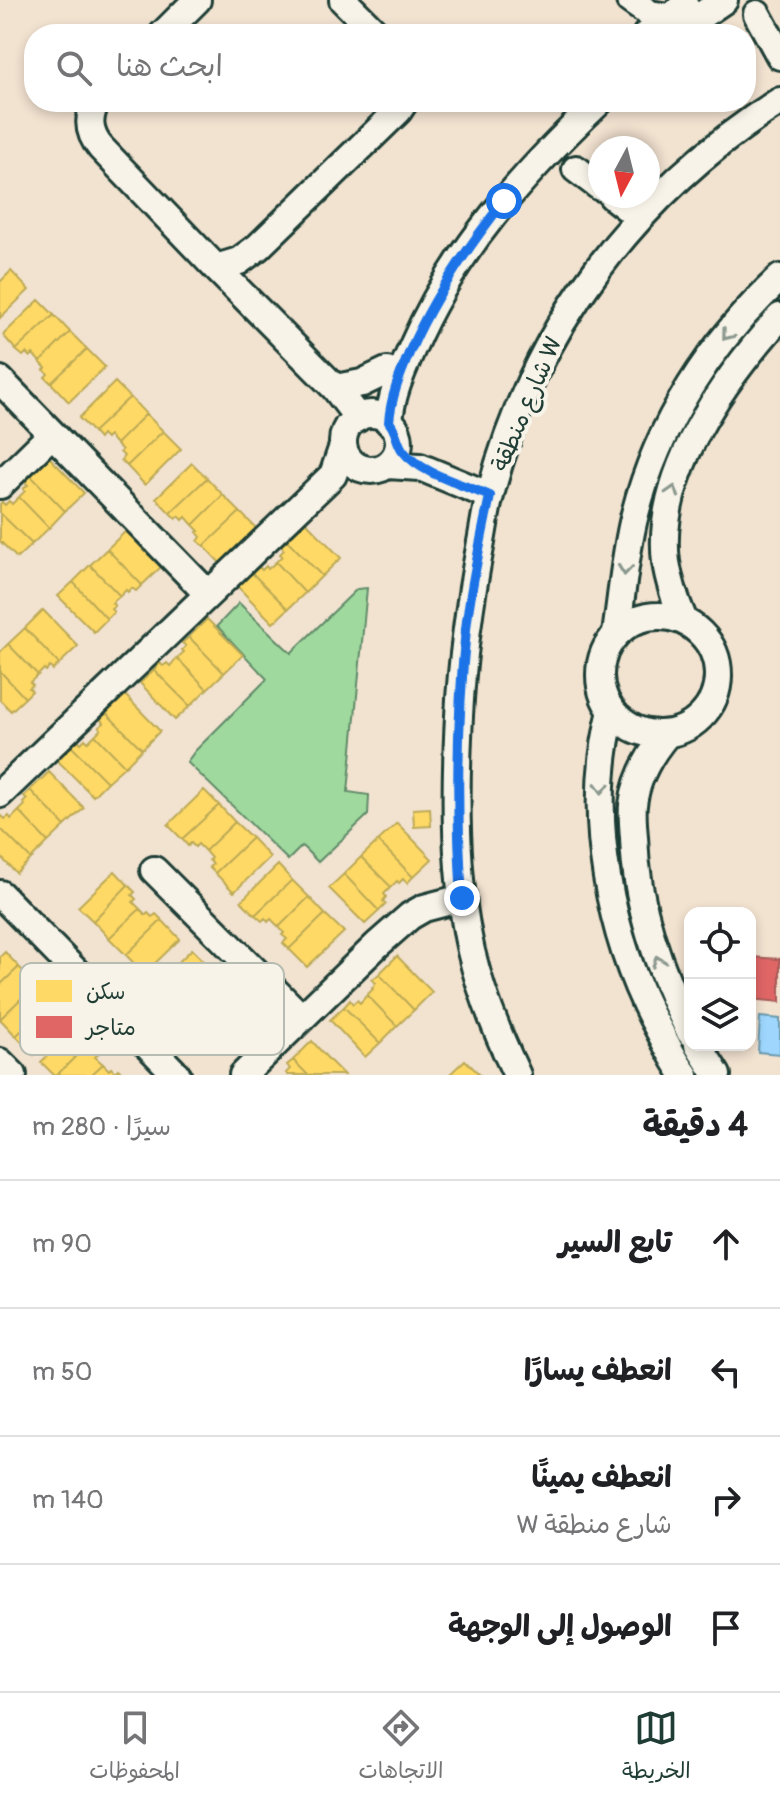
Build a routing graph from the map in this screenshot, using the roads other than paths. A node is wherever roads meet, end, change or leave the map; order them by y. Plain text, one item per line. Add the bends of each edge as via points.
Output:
1 (197, 0) edge
2 (343, 0) edge
3 (695, 0) edge
4 (724, 0) edge
5 (632, 2) edge
6 (757, 14) dead end
7 (173, 24) edge
8 (367, 24) edge
9 (639, 24) edge
10 (668, 24) edge
11 (673, 24) edge
12 (675, 24) edge
13 (780, 56) edge
14 (780, 101) edge
15 (91, 112) edge
16 (397, 112) edge
17 (568, 112) edge
18 (589, 112) edge
19 (576, 169) dead end
20 (588, 178) edge
21 (627, 208) edge
22 (639, 217) junction
23 (258, 247) junction
24 (216, 268) junction
25 (780, 278) edge
26 (251, 303) junction
27 (780, 317) edge
28 (387, 371) junction
29 (0, 380) edge
30 (335, 388) junction
31 (380, 433) junction
32 (52, 434) junction
33 (343, 446) junction
34 (360, 468) junction
35 (333, 475) junction
36 (0, 485) edge
37 (490, 496) junction
38 (208, 594) junction
39 (684, 621) junction
40 (616, 634) junction
41 (612, 711) junction
42 (667, 734) junction
43 (0, 794) edge
44 (154, 870) dead end
45 (0, 894) edge
46 (462, 898) junction
47 (67, 963) edge
48 (247, 963) edge
49 (284, 1000) edge
50 (302, 1018) junction
51 (684, 1020) edge
52 (284, 1035) edge
53 (702, 1051) edge
54 (157, 1055) edge
55 (264, 1055) edge
56 (0, 1062) edge
57 (13, 1075) edge
58 (177, 1075) edge
59 (243, 1075) edge
60 (517, 1075) edge
61 (685, 1075) edge
62 (717, 1075) edge

1 - 7 street
2 - 8 street
3 - 11 street
4 - 12 street
5 - 9 street
5 - 10 street
6 - 13 street
14 - 22 street, شارع منطقة W via 700,158
15 - 24 street via 95,140
16 - 23 street
17 - 28 street via 461,231 407,322
18 - 31 street via 473,240 421,327
19 - 20 street
21 - 22 street
22 - 37 street, شارع منطقة W via 599,266 541,362
23 - 24 street via 239,261
23 - 26 street
24 - 26 street
25 -> 40 street via 720,342 658,445 626,556
26 - 30 street
39 -> 27 street via 666,561 670,499 723,388
28 - 30 street
28 - 31 street
29 - 32 street
30 - 31 street
31 - 33 street via 351,423
31 - 34 street via 376,470
31 - 37 street via 420,467
32 - 36 street
32 - 38 street
33 - 34 street
33 - 35 street
34 - 35 street
35 - 38 street
37 - 46 street, شارع منطقة W via 467,626 460,706
38 - 43 street
39 - 40 street via 655,616
39 - 42 street via 710,645 719,677 709,708 684,729
40 - 41 street via 606,648 600,680
41 - 42 street via 637,730
41 -> 61 street via 602,793 610,900 643,1001
51 -> 42 street via 653,947 634,853 637,786
44 - 48 street
45 - 47 street
46 - 50 street via 410,916
46 - 60 street, شارع منطقة W via 486,1002
49 - 50 street
50 - 52 street
53 - 62 street
54 - 58 street
55 - 59 street
56 - 57 street

